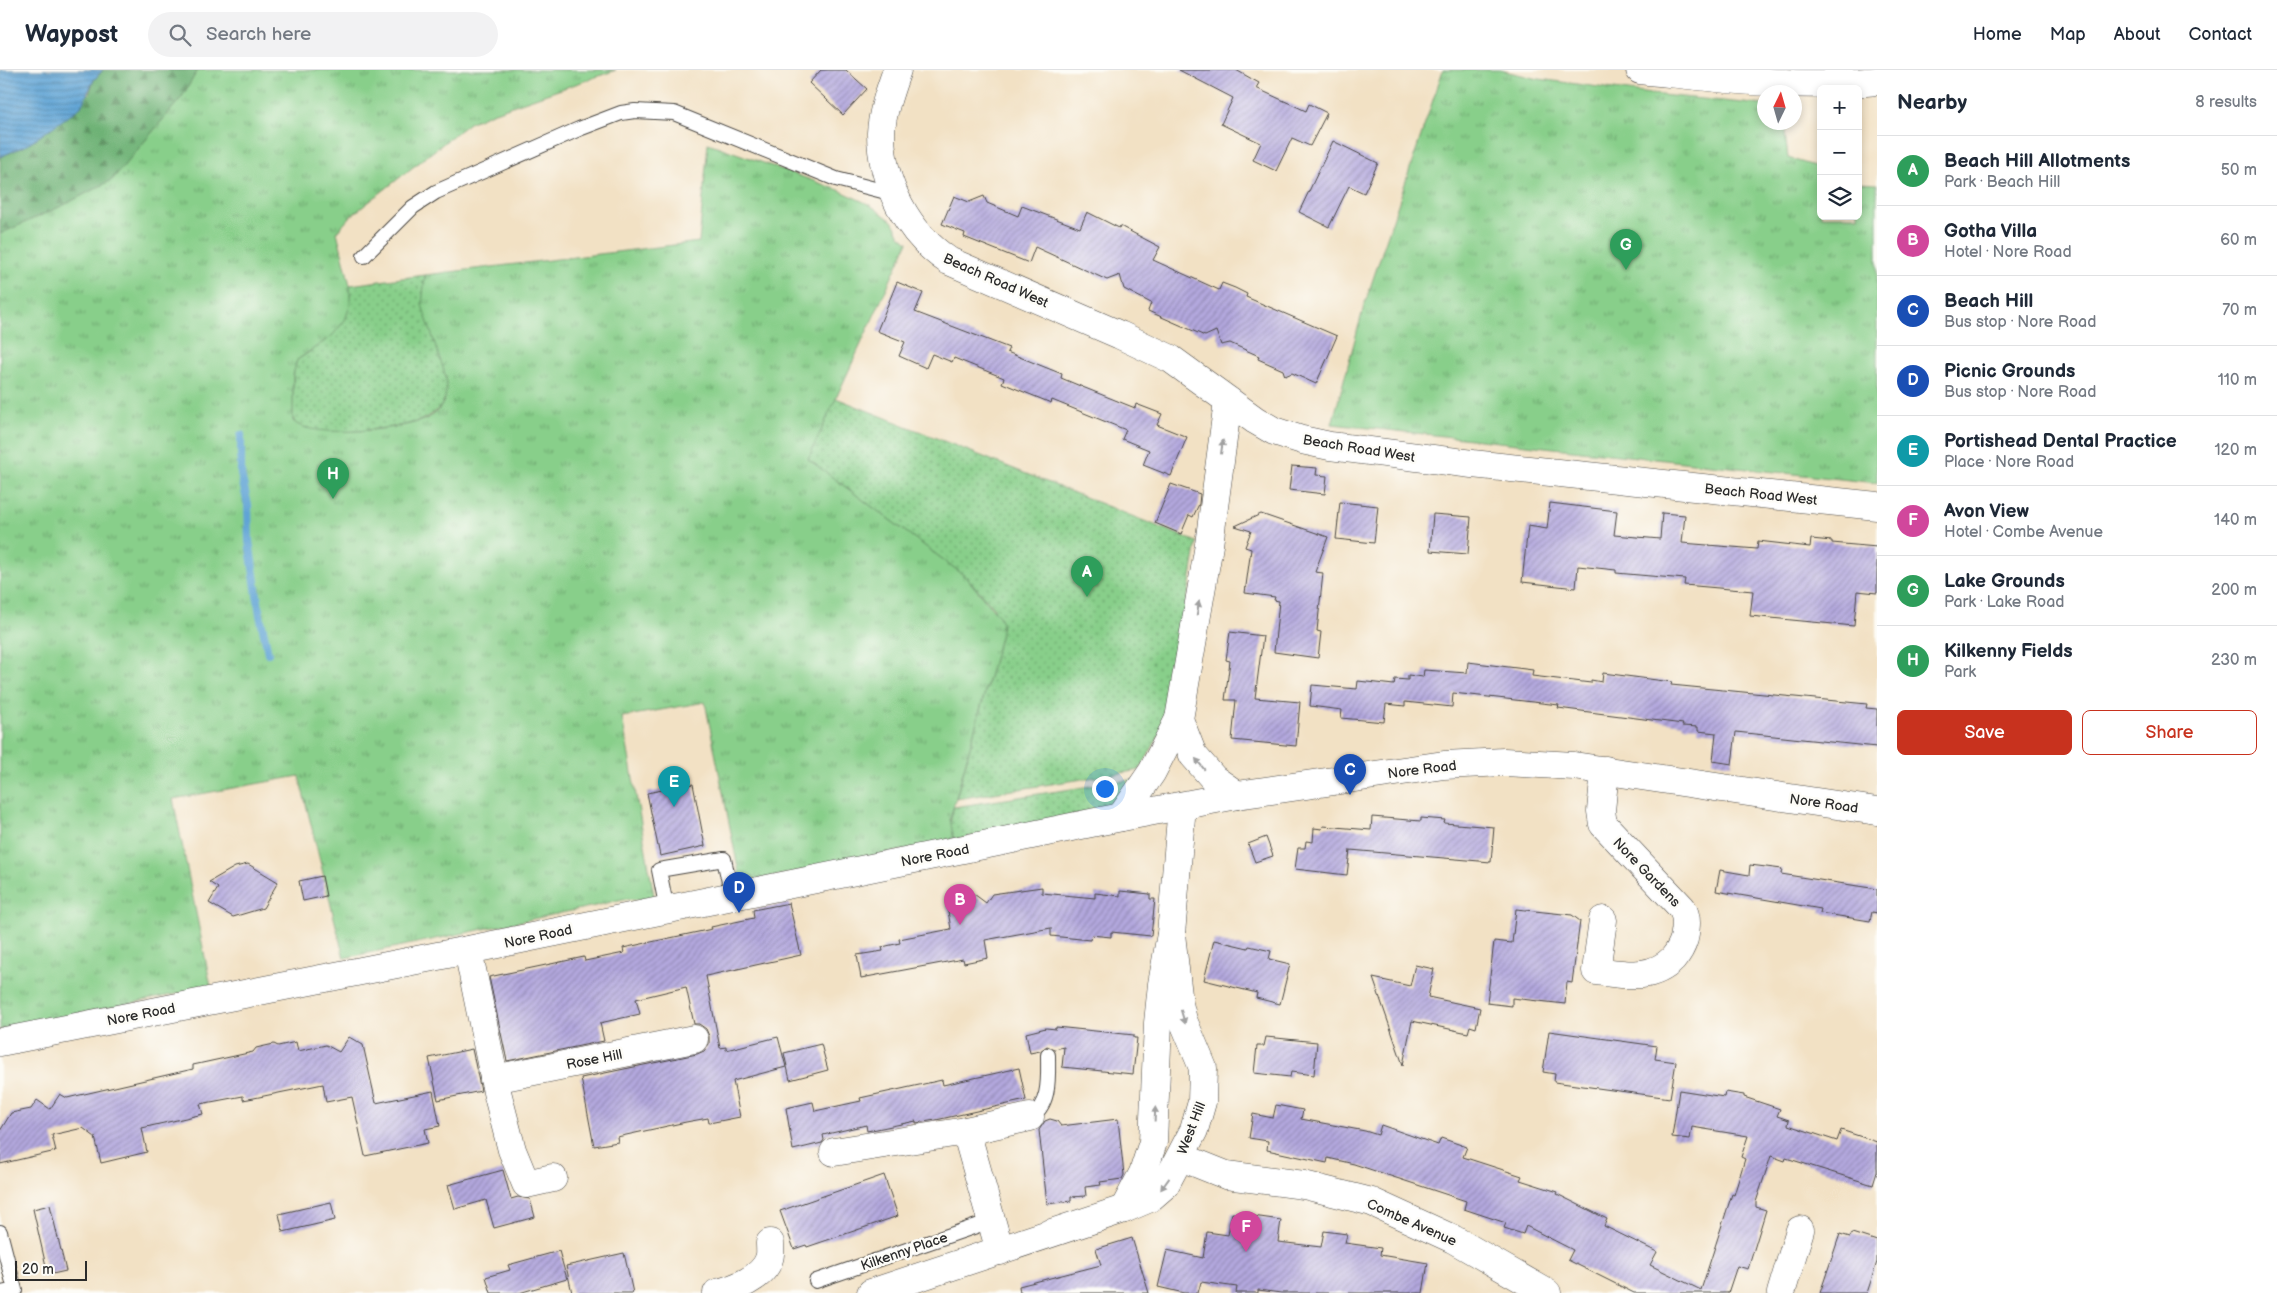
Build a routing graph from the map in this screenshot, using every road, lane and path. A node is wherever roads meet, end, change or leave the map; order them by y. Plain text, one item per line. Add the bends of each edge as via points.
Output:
1 (897, 70) edge
2 (1640, 70) edge
3 (1877, 81) edge
4 (894, 194) junction
5 (364, 256) dead end
6 (1228, 401) junction
7 (1877, 506) edge
8 (1179, 719) junction
9 (1605, 770) junction
10 (1237, 795) junction
11 (1182, 806) junction
12 (1877, 811) edge
13 (1121, 817) junction
14 (732, 896) junction
15 (667, 910) junction
16 (1603, 920) dead end
17 (1170, 934) junction
18 (468, 950) junction
19 (694, 1038) dead end
20 (0, 1042) edge
21 (1048, 1055) dead end
22 (494, 1079) junction
23 (1030, 1117) joint
24 (966, 1131) junction
25 (850, 1146) dead end
26 (1180, 1157) junction
27 (552, 1178) dead end
28 (1124, 1209) junction
29 (991, 1221) junction
30 (1799, 1230) dead end
31 (0, 1232) edge
32 (770, 1243) dead end
33 (1000, 1251) junction
34 (816, 1281) dead end
35 (1, 1293) edge
36 (717, 1293) edge
37 (871, 1293) edge
38 (1547, 1293) edge
39 (1781, 1293) edge

1 - 4 street, Beach Road West via 881,132
2 - 3 street via 1758,82
4 - 5 lane via 836,178 681,116 658,111 635,112 579,129 436,192 413,207
4 - 6 street, Beach Road West via 918,235 949,262 1163,355 1186,368
6 - 7 street, Beach Road West via 1274,430 1330,446
8 -> 6 street via 1207,554
10 -> 8 street via 1214,779 1198,761 1186,741
8 - 13 street via 1152,772
9 - 10 street, Nore Road via 1525,762 1482,762
9 - 12 street, Nore Road
9 - 16 street, Nore Gardens via 1600,815 1603,824 1682,908 1686,922 1683,942 1668,963 1652,973 1625,975 1596,971
10 - 11 street, Nore Road
11 - 13 street, Nore Road
11 - 17 street, West Hill
13 - 14 street, Nore Road
14 - 15 street, Nore Road
14 - 15 lane via 724,859 659,870
15 - 18 street, Nore Road
17 -> 26 street, West Hill via 1179,1004 1200,1058 1204,1079 1199,1117
28 -> 17 street, West Hill via 1143,1173 1153,1142 1158,1023
18 - 20 street, Nore Road
18 - 22 street
19 - 22 street, Rose Hill
21 - 23 lane via 1045,1096 1039,1111
22 - 27 street via 512,1150 526,1184
23 - 24 street
24 - 25 street
24 - 29 street
26 -> 28 street, West Hill via 1162,1190
26 - 38 street, Combe Avenue via 1226,1175 1325,1189 1372,1202 1452,1239
28 - 33 street, West Hill
29 - 33 street
29 - 34 lane, Kilkenny Place
30 - 39 street
31 - 35 lane via 15,1290
32 - 36 street via 768,1261 753,1278
33 - 37 street, West Hill

